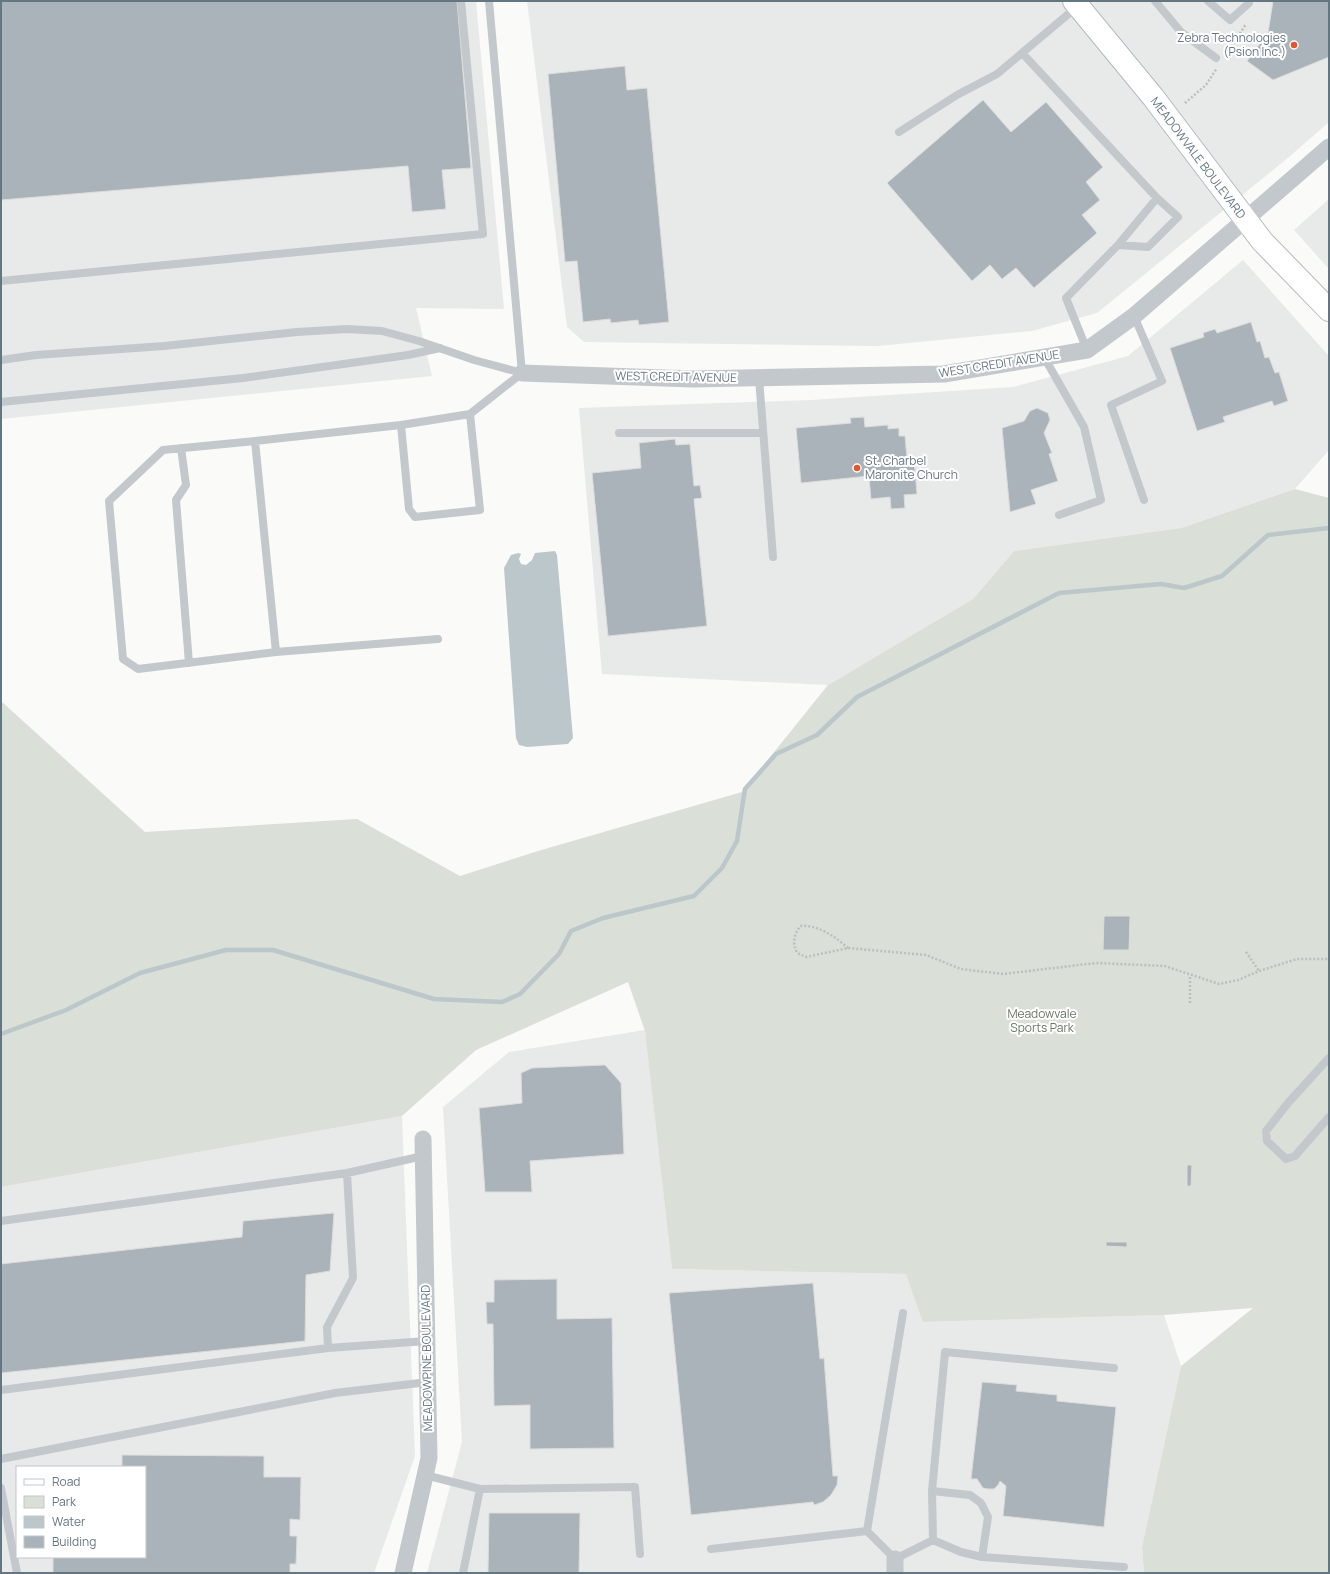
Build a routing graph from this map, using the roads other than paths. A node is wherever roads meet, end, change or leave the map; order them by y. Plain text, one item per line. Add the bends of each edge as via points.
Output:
1 (461, 1) edge
2 (489, 1) edge
3 (1155, 1) edge
4 (1208, 1) edge
5 (1249, 1) edge
6 (1079, 3) edge
7 (1023, 54) junction
8 (1216, 58) dead end
9 (900, 132) dead end
10 (1329, 147) edge
11 (1157, 198) junction
12 (1245, 221) junction
13 (1118, 245) junction
14 (1, 281) edge
15 (1329, 310) edge
16 (1134, 316) junction
17 (441, 348) junction
18 (1087, 350) junction
19 (1044, 357) junction
20 (1, 360) edge
21 (522, 373) junction
22 (759, 378) junction
23 (1, 402) edge
24 (470, 414) junction
25 (401, 425) junction
26 (619, 433) dead end
27 (763, 433) junction
28 (255, 441) junction
29 (180, 448) junction
30 (1144, 500) dead end
31 (1060, 515) dead end
32 (773, 557) dead end
33 (438, 639) dead end
34 (276, 652) junction
35 (189, 663) junction
36 (1329, 1058) edge
37 (1329, 1117) edge
38 (423, 1148) joint
39 (347, 1173) junction
40 (1, 1221) edge
41 (903, 1313) dead end
42 (427, 1341) junction
43 (328, 1348) junction
44 (1114, 1368) dead end
45 (428, 1382) junction
46 (1, 1390) edge
47 (1, 1459) edge
48 (425, 1475) junction
49 (1, 1488) edge
50 (480, 1489) junction
51 (932, 1491) junction
52 (867, 1531) junction
53 (932, 1540) junction
54 (711, 1548) dead end
55 (640, 1554) dead end
56 (982, 1558) junction
57 (895, 1566) edge
58 (1124, 1567) dead end
59 (17, 1573) edge
60 (403, 1573) edge
61 (463, 1573) edge

1 - 14 lane via 483,234
2 - 21 lane
3 - 8 lane via 1181,32
4 - 5 lane via 1230,20
6 - 7 lane
6 - 12 main road, MEADOWVALE BOULEVARD
7 - 9 lane via 997,74 957,95
7 - 11 lane
10 - 12 street, WEST CREDIT AVENUE
11 - 13 lane
11 - 13 lane via 1178,217 1148,247
12 - 15 main road, MEADOWVALE BOULEVARD via 1262,242
12 - 16 street, WEST CREDIT AVENUE
13 - 18 lane via 1066,298
16 - 18 street, WEST CREDIT AVENUE
16 - 30 lane via 1162,381 1112,405
17 - 20 lane via 382,331 347,329
17 - 21 lane
17 - 23 lane via 243,378
18 - 19 street, WEST CREDIT AVENUE
19 - 22 street, WEST CREDIT AVENUE via 944,374
19 - 31 lane via 1084,427 1101,500
21 - 22 street, WEST CREDIT AVENUE via 693,379
21 - 24 lane
22 - 27 lane
24 - 25 lane
24 - 25 lane via 480,510 415,517 409,509
25 - 28 lane
26 - 27 lane
27 - 32 lane
28 - 29 lane
28 - 34 lane
29 - 35 lane via 186,485 176,500
29 - 35 lane via 163,450 109,501 123,659 138,668
33 - 34 lane
34 - 35 lane
36 - 37 lane via 1266,1131 1267,1141 1286,1159 1295,1156
38 - 39 lane
38 - 42 street, MEADOWPINE BOULEVARD
39 - 40 lane
39 - 43 lane via 353,1278 327,1327
41 - 52 lane
42 - 43 lane
42 - 45 street, MEADOWPINE BOULEVARD
43 - 46 lane
44 - 51 lane via 946,1352
45 - 47 lane via 335,1393
45 - 48 street, MEADOWPINE BOULEVARD via 429,1458
48 - 50 lane
48 - 60 street, MEADOWPINE BOULEVARD
49 - 59 lane
50 - 55 lane via 635,1487
50 - 61 lane
51 - 53 lane
51 - 56 lane via 970,1495 981,1503 988,1517
52 - 54 lane
52 - 57 lane
53 - 56 lane
53 - 57 lane
56 - 58 lane

